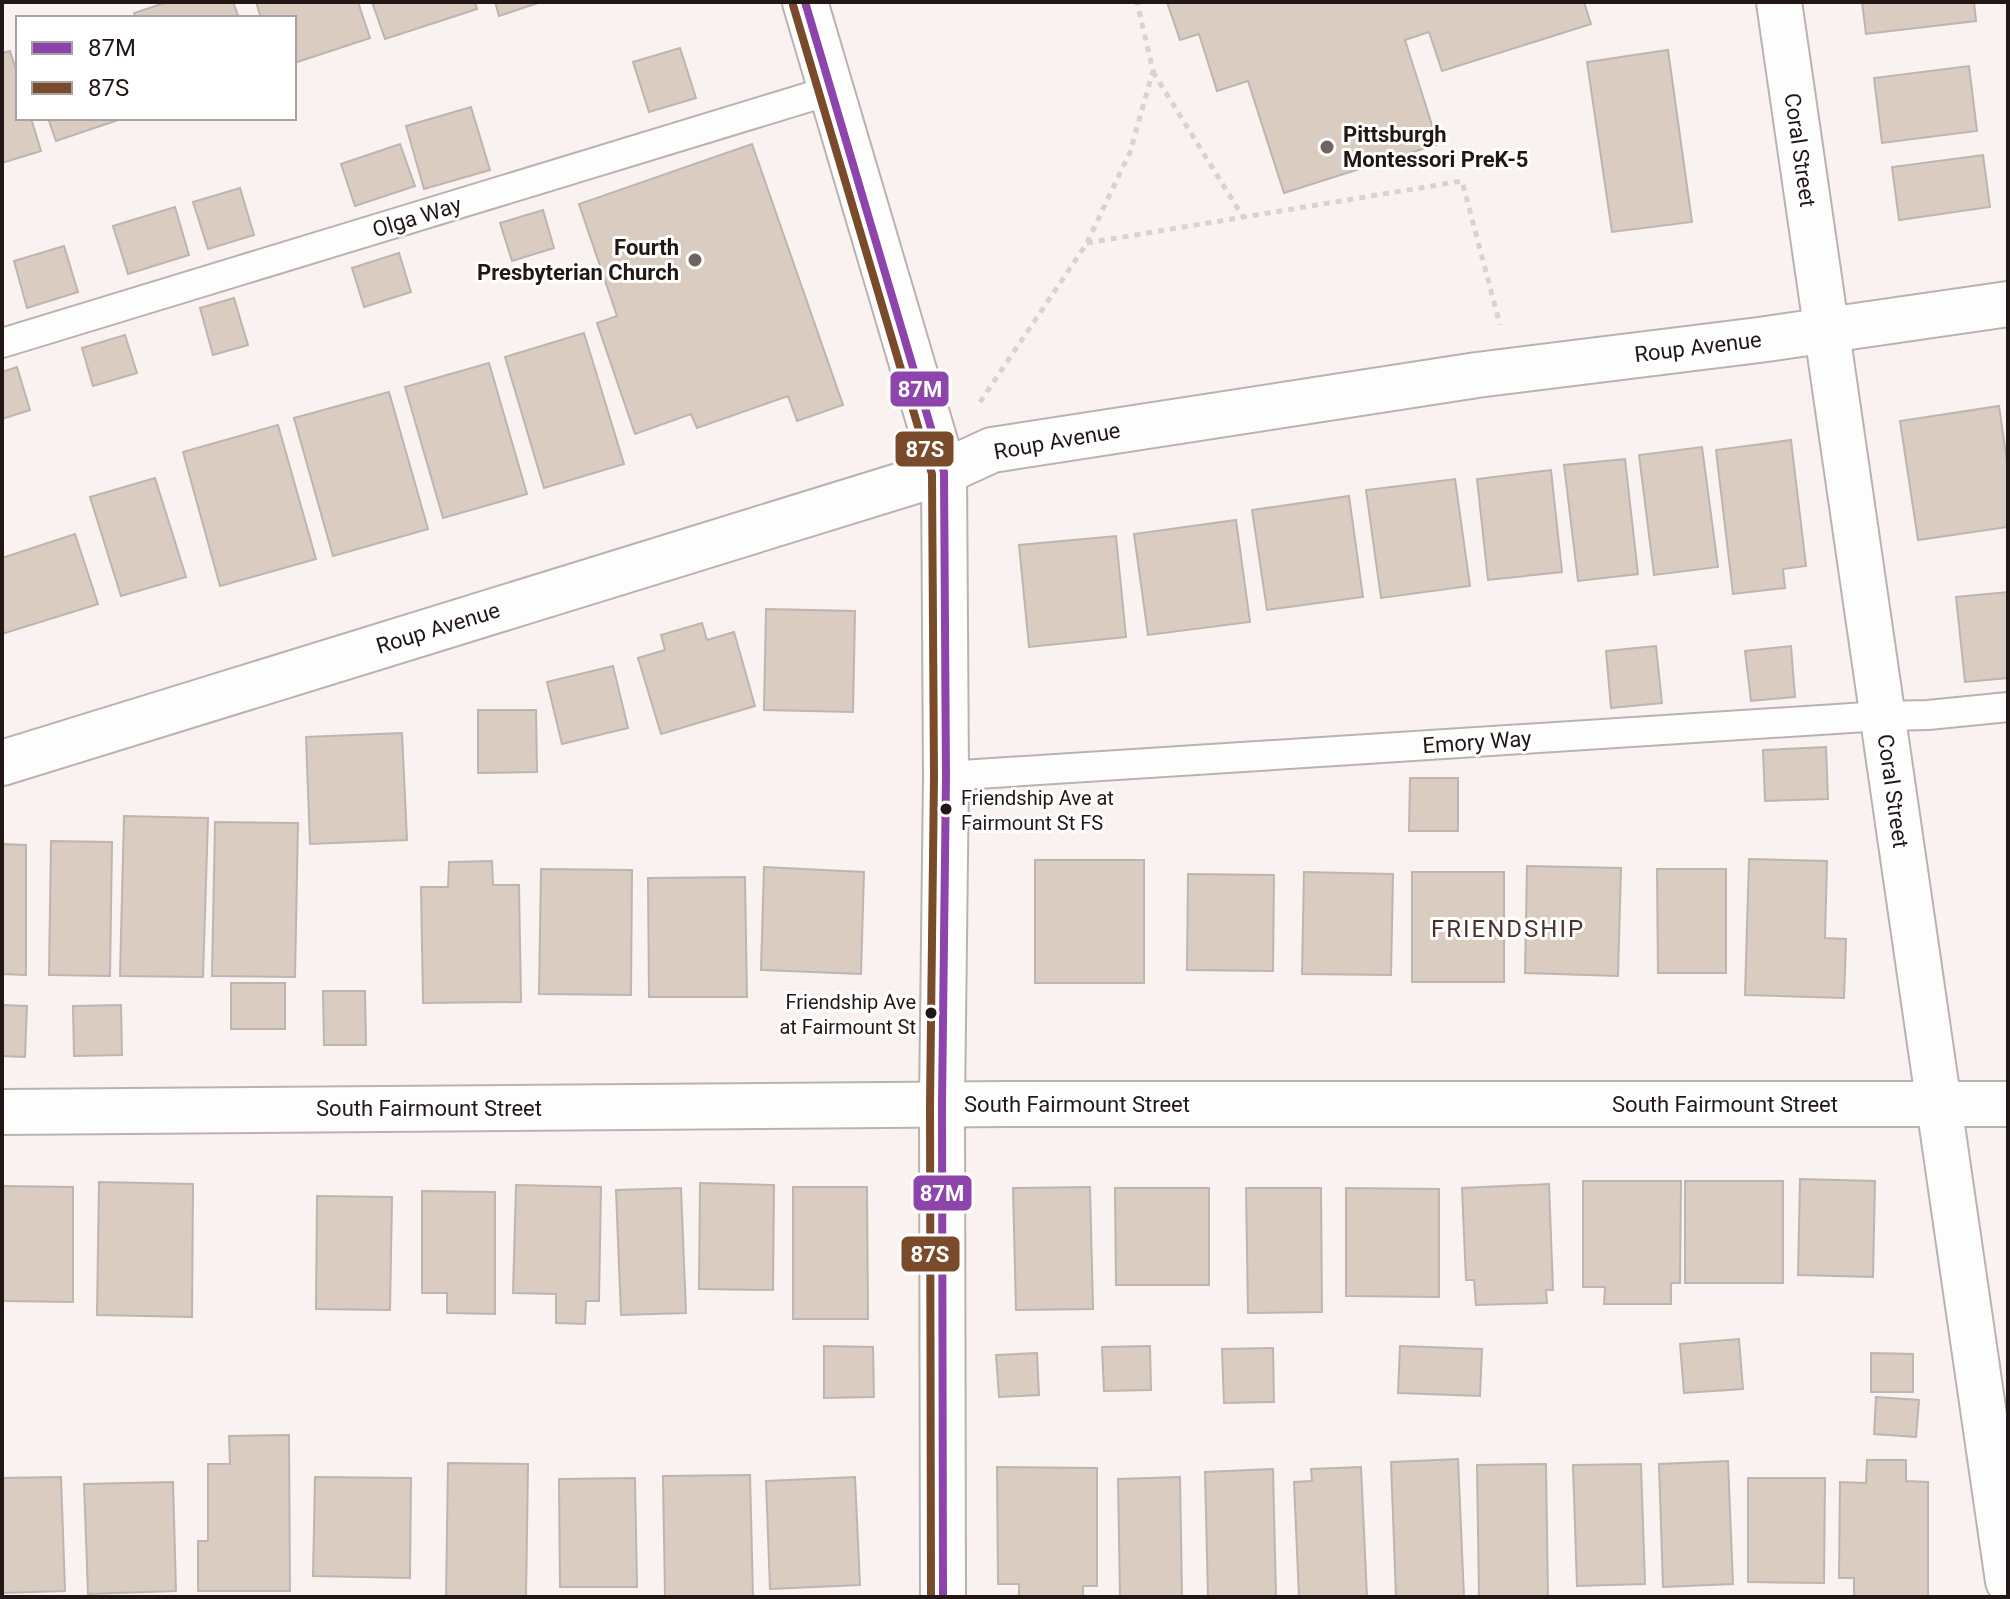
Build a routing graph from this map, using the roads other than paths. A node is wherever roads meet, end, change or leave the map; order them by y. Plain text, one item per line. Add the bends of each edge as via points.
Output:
1 (805, 2) edge
2 (1779, 2) edge
3 (832, 90) junction
4 (2008, 304) edge
5 (1826, 329) junction
6 (2, 343) edge
7 (944, 472) junction
8 (2008, 707) edge
9 (1882, 716) junction
10 (2, 763) edge
11 (946, 776) junction
12 (942, 1104) junction
13 (1939, 1104) junction
14 (2008, 1104) edge
15 (2, 1112) edge
16 (2008, 1581) edge
17 (943, 1597) edge

1 - 3 street
2 - 5 street, Coral Street
3 - 6 lane, Olga Way
3 - 7 street
4 - 5 street, Roup Avenue
5 - 7 street, Roup Avenue via 1477,375 992,450
5 - 9 street, Coral Street
7 - 10 street, Roup Avenue
7 - 11 street
8 - 9 lane, Emory Way
9 - 11 lane, Emory Way
9 - 13 street, Coral Street
11 - 12 street
12 - 13 street, South Fairmount Street
12 - 15 street, South Fairmount Street
12 - 17 street
13 - 14 street, South Fairmount Street
13 - 16 street, Coral Street

